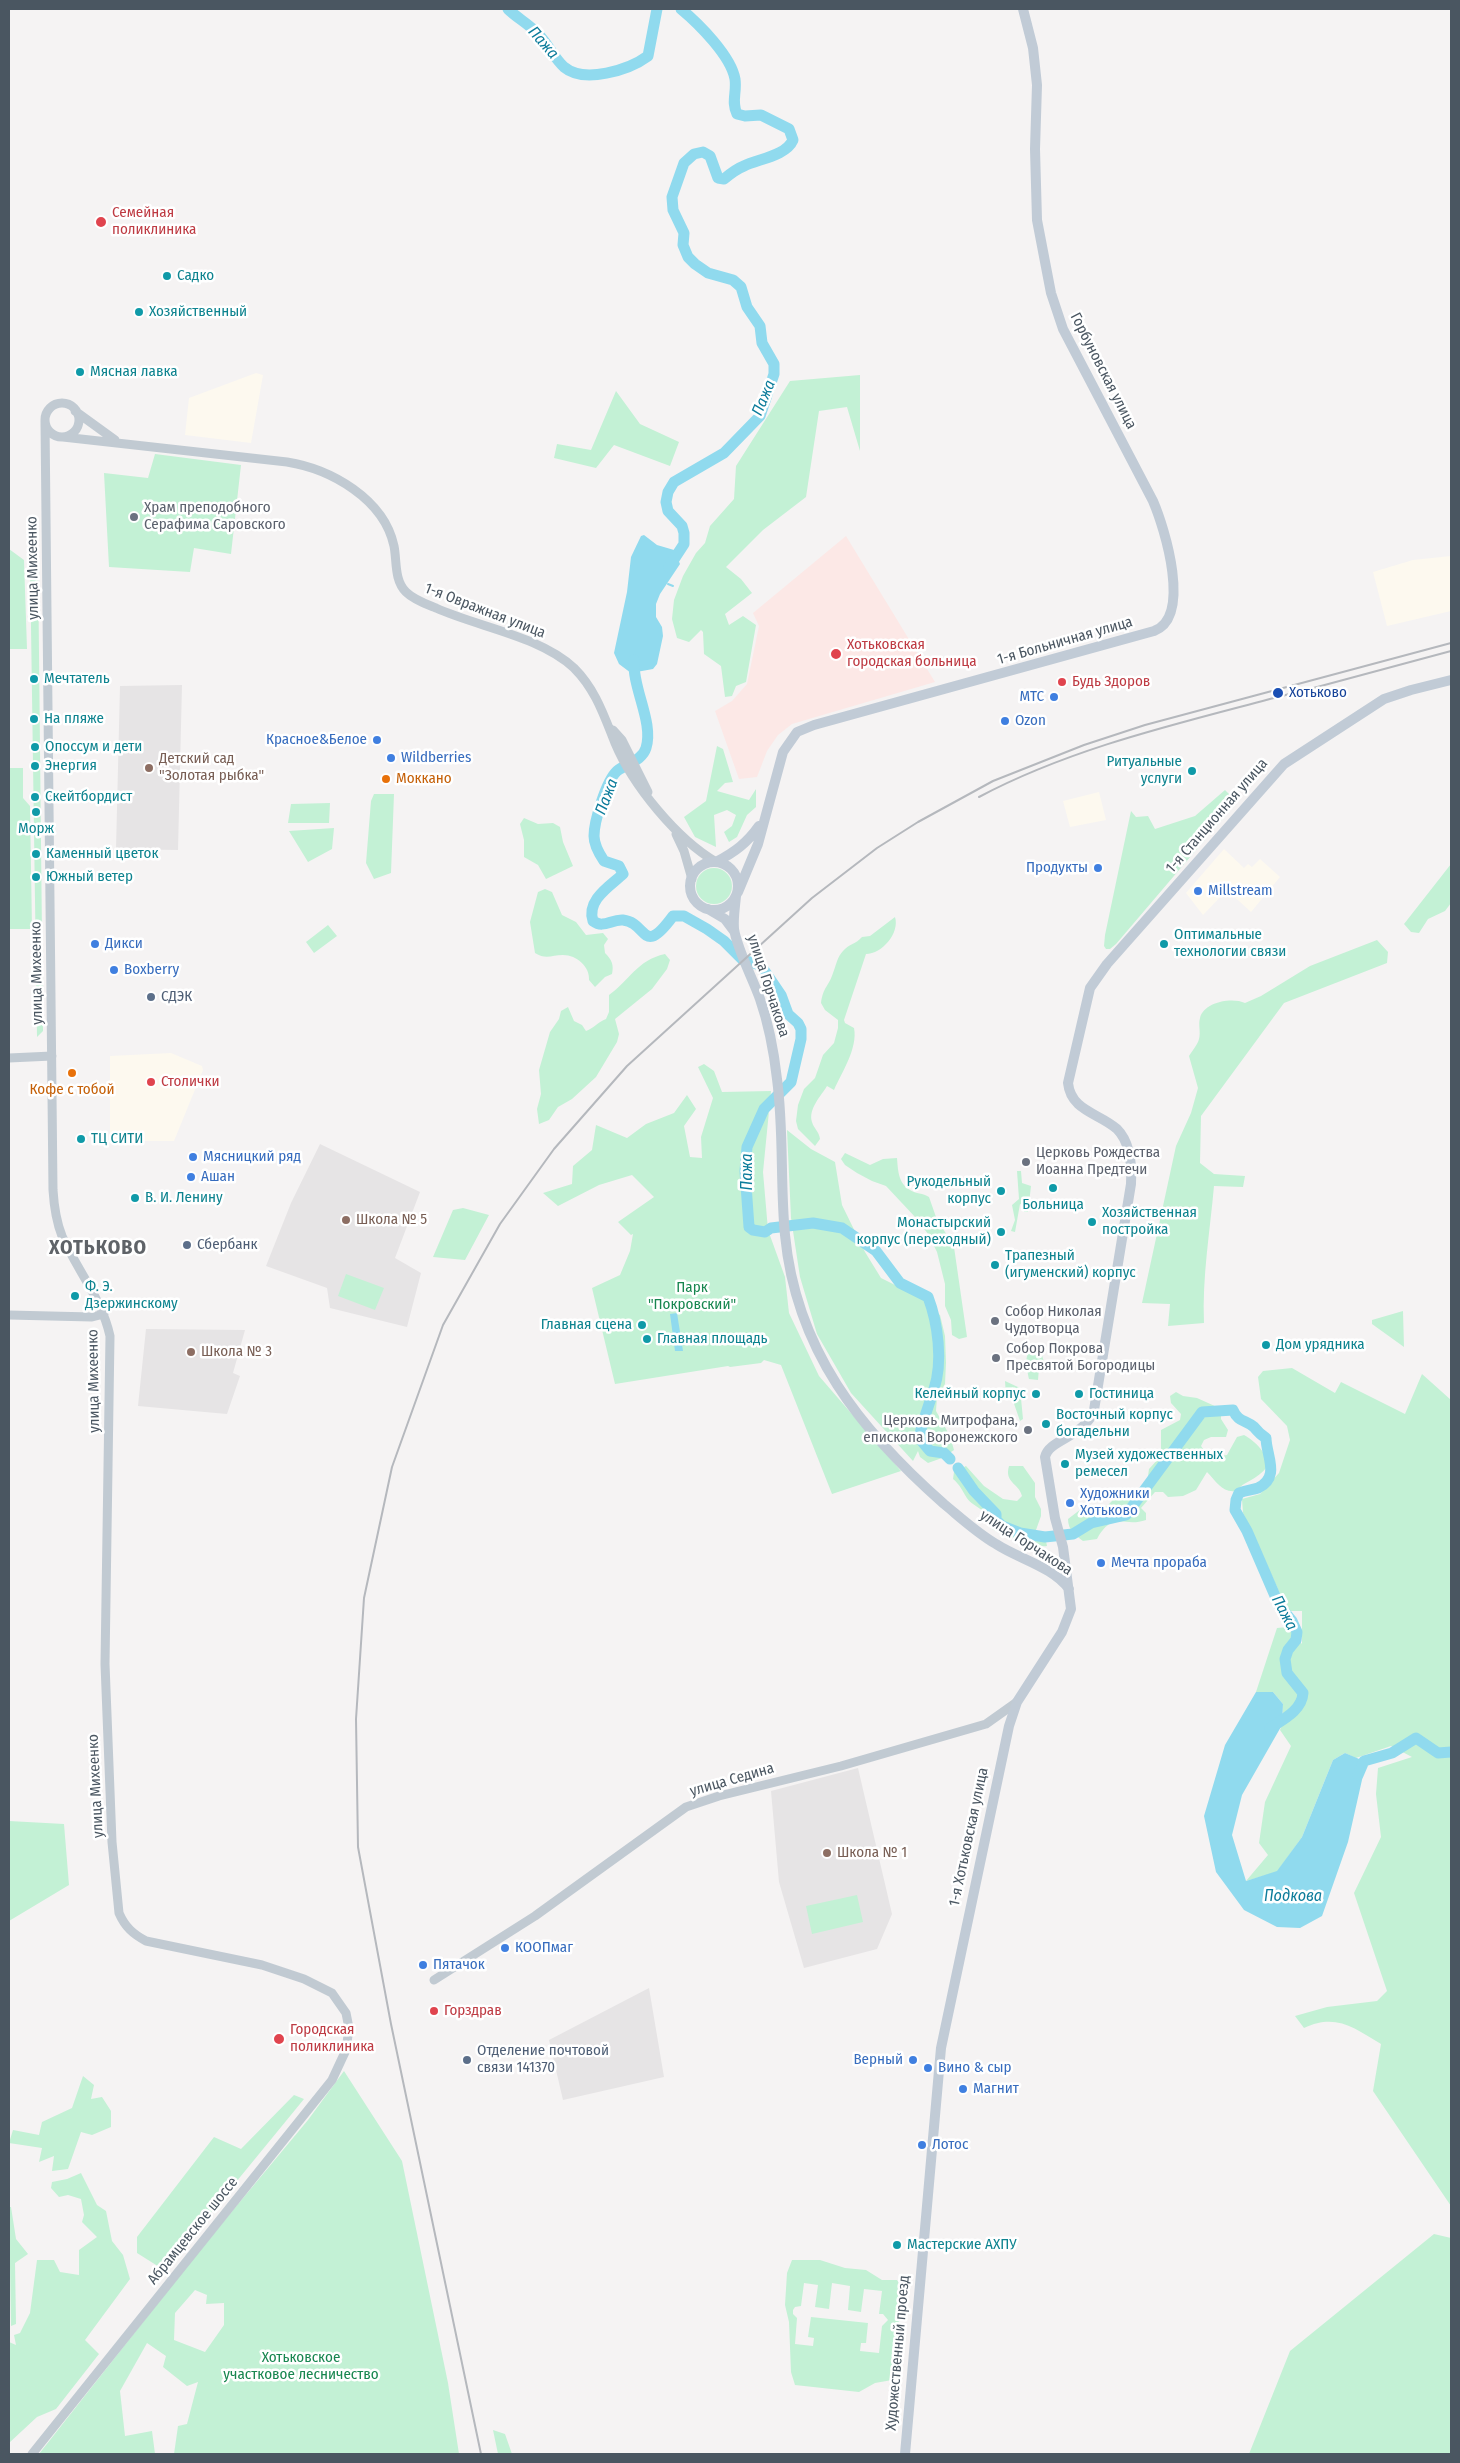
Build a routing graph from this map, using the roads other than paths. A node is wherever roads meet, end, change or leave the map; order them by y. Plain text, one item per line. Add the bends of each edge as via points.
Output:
1 (1024, 9) edge
2 (75, 410) junction
3 (45, 421) junction
4 (61, 437) junction
5 (120, 442) junction
6 (45, 453) junction
7 (1170, 619) joint
8 (1451, 680) edge
9 (763, 821) junction
10 (672, 827) junction
11 (716, 862) junction
12 (692, 879) junction
13 (737, 894) junction
14 (708, 909) junction
15 (734, 930) junction
16 (52, 1056) junction
17 (9, 1058) edge
18 (1068, 1083) joint
19 (104, 1314) junction
20 (9, 1315) edge
21 (1063, 1547) junction
22 (1047, 1572) junction
23 (1070, 1590) junction
24 (1017, 1702) junction
25 (434, 1980) dead end
26 (346, 2013) joint
27 (935, 2105) joint
28 (32, 2454) edge
29 (905, 2454) edge

1 - 7 main road, Горбуновская улица via 1037,84 1038,220 1051,294 1063,329 1164,527 1172,579
2 - 3 street via 62,404 54,406 47,412
2 - 4 street via 78,425 72,433
2 - 5 street via 103,433
3 - 4 street via 49,432
3 - 6 street, улица Михеенко
4 - 5 street, 1-я Овражная улица
4 - 6 street via 48,444
5 - 10 street, 1-я Овражная улица via 295,463 337,478 370,504 386,525 394,546 398,578 407,593 447,613 529,642 556,655 582,677 650,798
6 - 16 street, улица Михеенко
7 - 9 main road, 1-я Больничная улица via 1154,631 806,728 792,738 783,752
8 - 18 main road, 1-я Станционная улица via 1384,699 1284,764 1111,959 1090,988
9 - 11 main road via 748,841
9 - 13 main road, 1-я Больничная улица via 758,844
10 - 11 street via 697,851
10 - 12 street via 684,851
11 - 12 main road via 701,866
11 - 13 main road via 734,873
12 - 14 main road via 690,886 695,900
13 - 14 main road via 724,908
13 - 15 main road
14 - 15 main road via 725,919
15 - 22 main road, улица Горчакова via 760,998 772,1044 778,1084 785,1238 794,1289 818,1354 840,1392 908,1470 952,1511 996,1544
16 - 17 street
16 - 19 street, улица Михеенко via 56,1216 65,1242
18 - 21 main road, 1-я Хотьковская улица via 1071,1096 1081,1108 1110,1124 1122,1136 1131,1171 1094,1410 1087,1424 1049,1448 1045,1458 1055,1521
19 - 20 street
19 - 26 street, улица Михеенко via 110,1336 105,1664 119,1913 133,1934 146,1941 262,1965 304,1979 332,1993
21 - 22 main road via 1056,1567
21 - 23 main road, 1-я Хотьковская улица
22 - 23 main road, улица Горчакова
23 - 24 main road, 1-я Хотьковская улица via 1072,1605 1068,1621
24 - 25 street, улица Седина via 986,1724 686,1807 535,1916
24 - 27 main road, 1-я Хотьковская улица via 1009,1726 944,2029
26 - 28 street, Абрамцевское шоссе via 348,2039 332,2080
27 - 29 main road, Художественный проезд

